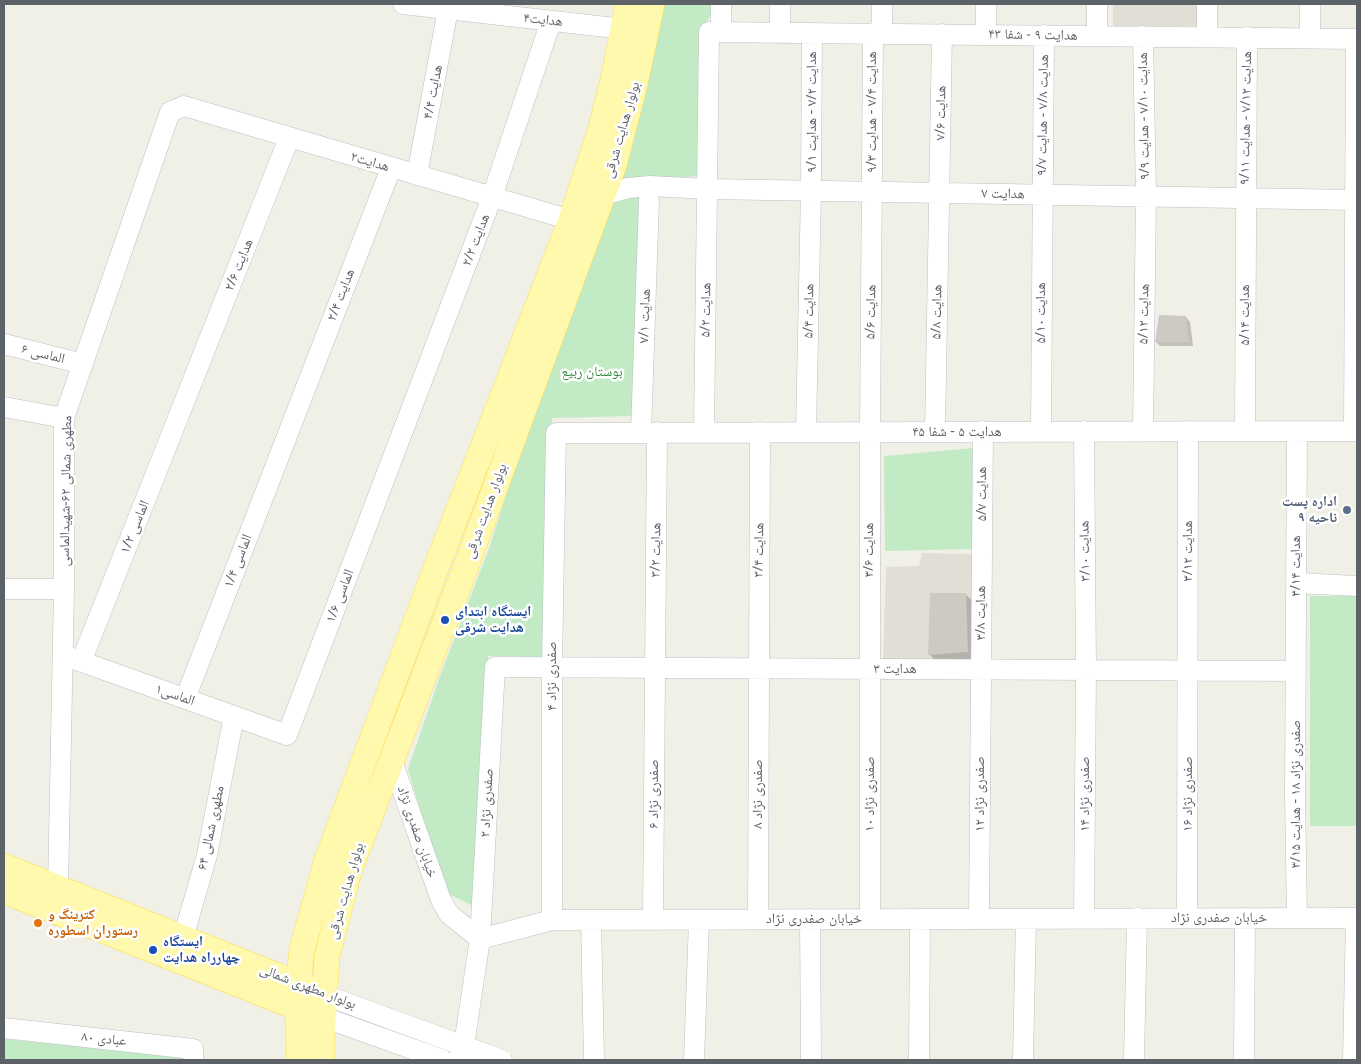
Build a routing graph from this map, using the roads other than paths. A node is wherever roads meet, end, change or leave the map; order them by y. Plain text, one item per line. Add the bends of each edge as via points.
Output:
1 (403, 4) edge
2 (628, 4) edge
3 (652, 4) edge
4 (721, 4) edge
5 (780, 4) edge
6 (882, 4) edge
7 (986, 4) edge
8 (1097, 4) edge
9 (1207, 4) edge
10 (1310, 4) edge
11 (449, 7) edge
12 (551, 21) junction
13 (624, 29) junction
14 (715, 32) junction
15 (780, 32) junction
16 (812, 33) junction
17 (877, 33) junction
18 (942, 34) junction
19 (986, 35) junction
20 (1044, 35) junction
21 (1097, 36) junction
22 (1143, 36) junction
23 (1207, 37) junction
24 (1247, 38) junction
25 (1310, 38) junction
26 (1356, 39) edge
27 (170, 112) joint
28 (289, 138) junction
29 (614, 165) junction
30 (390, 168) junction
31 (417, 175) junction
32 (708, 188) junction
33 (812, 190) junction
34 (872, 191) junction
35 (650, 193) junction
36 (940, 193) junction
37 (603, 195) junction
38 (1042, 195) junction
39 (1146, 196) junction
40 (492, 197) junction
41 (1246, 198) junction
42 (1356, 200) junction
43 (570, 220) junction
44 (4, 344) edge
45 (83, 364) junction
46 (188, 392) joint
47 (4, 406) edge
48 (64, 418) junction
49 (291, 423) joint
50 (1356, 430) edge
51 (1041, 431) junction
52 (1084, 431) junction
53 (1142, 431) junction
54 (1188, 431) junction
55 (1245, 431) junction
56 (1297, 431) junction
57 (556, 432) joint
58 (649, 432) junction
59 (704, 432) junction
60 (760, 432) junction
61 (806, 432) junction
62 (870, 432) junction
63 (935, 432) junction
64 (983, 432) junction
65 (393, 457) joint
66 (982, 556) joint
67 (1296, 584) junction
68 (1357, 586) edge
69 (4, 589) edge
70 (64, 589) junction
71 (72, 659) junction
72 (495, 667) joint
73 (552, 667) junction
74 (654, 668) junction
75 (758, 668) junction
76 (869, 669) junction
77 (981, 669) junction
78 (1086, 670) junction
79 (1189, 671) junction
80 (1296, 671) junction
81 (185, 699) junction
82 (234, 716) junction
83 (287, 735) joint
84 (391, 758) junction
85 (4, 866) edge
86 (58, 888) junction
87 (4, 891) edge
88 (1084, 918) junction
89 (1137, 918) junction
90 (1187, 918) junction
91 (1245, 918) junction
92 (1297, 918) junction
93 (1357, 918) edge
94 (758, 919) junction
95 (810, 919) junction
96 (870, 919) junction
97 (920, 919) junction
98 (980, 919) junction
99 (1026, 919) junction
100 (552, 920) junction
101 (591, 920) junction
102 (653, 920) junction
103 (699, 920) junction
104 (183, 938) junction
105 (480, 939) junction
106 (298, 984) junction
107 (324, 1006) junction
108 (298, 1009) junction
109 (4, 1028) edge
110 (461, 1053) edge
111 (193, 1060) edge
112 (299, 1060) edge
113 (322, 1060) edge
114 (443, 1060) edge
115 (502, 1060) edge
116 (594, 1060) edge
117 (694, 1060) edge
118 (811, 1060) edge
119 (918, 1060) edge
120 (1023, 1060) edge
121 (1134, 1060) edge
122 (1244, 1060) edge
123 (1353, 1060) edge

1 - 11 street, هدایت۴
2 - 13 main road, بولوار هدایت شرقی
3 - 29 main road, بولوار هدایت شرقی
4 - 14 street, هدایت ۵/۲
5 - 15 street
6 - 17 street, هدایت ۷/۴ - هدایت ۹/۳
7 - 19 street
8 - 21 street
9 - 23 street
10 - 25 street
11 - 12 street, هدایت۴
11 - 31 street, هدایت ۴/۴
12 - 13 street, هدایت۴
12 - 40 street, هدایت ۲/۲
13 - 43 main road, بولوار هدایت شرقی via 601,128
14 - 15 street, هدایت ۹ - شفا ۴۳
14 - 32 street, هدایت ۵/۲
15 - 16 street, هدایت ۹ - شفا ۴۳
16 - 17 street, هدایت ۹ - شفا ۴۳
16 - 33 street, هدایت ۷/۲ - هدایت ۹/۱
17 - 18 street, هدایت ۹ - شفا ۴۳
17 - 34 street, هدایت ۷/۴ - هدایت ۹/۳
18 - 19 street, هدایت ۹ - شفا ۴۳
18 - 36 street, هدایت ۷/۶
19 - 20 street, هدایت ۹ - شفا ۴۳
20 - 21 street, هدایت ۹ - شفا ۴۳
20 - 38 street, هدایت ۷/۸ - هدایت ۹/۷
21 - 22 street, هدایت ۹ - شفا ۴۳
22 - 23 street, هدایت ۹ - شفا ۴۳
22 - 39 street, هدایت ۷/۱۰ - هدایت ۹/۹
23 - 24 street, هدایت ۹ - شفا ۴۳
24 - 25 street, هدایت ۹ - شفا ۴۳
24 - 41 street, هدایت ۷/۱۲ - هدایت ۹/۱۱
25 - 26 street, هدایت ۹ - شفا ۴۳
26 - 42 street
27 - 28 street, هدایت۲ via 184,106
27 - 45 street, مطهری شمالی ۶۲-شهیدالماسی
28 - 30 street, هدایت۲
28 - 46 street, هدایت ۲/۶
29 - 35 street, هدایت ۷
29 - 37 main road, بولوار هدایت شرقی
30 - 31 street, هدایت۲
30 - 49 street, هدایت ۲/۴
31 - 40 street, هدایت۲
32 - 33 street, هدایت ۷
32 - 35 street, هدایت ۷
32 - 59 street, هدایت ۵/۲
33 - 34 street, هدایت ۷
33 - 61 street, هدایت ۵/۴
34 - 36 street, هدایت ۷
34 - 62 street, هدایت ۵/۶
35 - 37 street, هدایت ۷ via 628,188
35 - 58 street, هدایت ۷/۱
36 - 38 street, هدایت ۷
36 - 63 street, هدایت ۵/۸
37 - 84 main road, بولوار هدایت شرقی via 464,572
38 - 39 street, هدایت ۷
38 - 51 street, هدایت ۵/۱۰
39 - 41 street, هدایت ۷
39 - 53 street, هدایت ۵/۱۲
40 - 43 street, هدایت۲
40 - 65 street, هدایت ۲/۲
41 - 42 street, هدایت ۷
41 - 55 street, هدایت ۵/۱۴
42 - 50 street
43 - 106 main road, بولوار هدایت شرقی via 328,860 302,949
44 - 45 street, الماسی ۶
45 - 48 street, مطهری شمالی ۶۲-شهیدالماسی
46 - 71 street, الماسی ۱/۲
47 - 48 street
48 - 70 street, مطهری شمالی ۶۲-شهیدالماسی
49 - 81 street, الماسی ۱/۴
50 - 56 street, هدایت ۵ - شفا ۴۵
51 - 52 street, هدایت ۵ - شفا ۴۵
51 - 64 street, هدایت ۵ - شفا ۴۵
52 - 53 street, هدایت ۵ - شفا ۴۵
52 - 78 street, هدایت ۳/۱۰
53 - 54 street, هدایت ۵ - شفا ۴۵
54 - 55 street, هدایت ۵ - شفا ۴۵
54 - 79 street, هدایت ۳/۱۲
55 - 56 street, هدایت ۵ - شفا ۴۵
56 - 67 street, هدایت ۳/۱۴
57 - 58 street, هدایت ۵ - شفا ۴۵
57 - 73 street, صفدری نژاد ۴
58 - 59 street, هدایت ۵ - شفا ۴۵
58 - 74 street, هدایت ۳/۲
59 - 60 street, هدایت ۵ - شفا ۴۵
60 - 61 street, هدایت ۵ - شفا ۴۵
60 - 75 street, هدایت ۳/۴
61 - 62 street, هدایت ۵ - شفا ۴۵
62 - 63 street, هدایت ۵ - شفا ۴۵
62 - 76 street, هدایت ۳/۶
63 - 64 street, هدایت ۵ - شفا ۴۵
64 - 66 street, هدایت ۵/۷
65 - 83 street, الماسی ۱/۶
66 - 77 street, هدایت ۳/۸
67 - 68 street
67 - 80 street, هدایت ۳/۱۴
69 - 70 street
70 - 71 street, مطهری شمالی ۶۲-شهیدالماسی
71 - 81 street, الماسی۱
71 - 86 street, مطهری شمالی ۶۲-شهیدالماسی
72 - 73 street, هدایت ۳
72 - 105 street, صفدری نژاد ۲
73 - 74 street, هدایت ۳
73 - 100 street, صفدری نژاد ۴
74 - 75 street, هدایت ۳
74 - 102 street, صفدری نژاد ۶
75 - 76 street, هدایت ۳
75 - 94 street, صفدری نژاد ۸
76 - 77 street, هدایت ۳
76 - 96 street, صفدری نژاد ۱۰
77 - 78 street, هدایت ۳
77 - 98 street, صفدری نژاد ۱۲
78 - 79 street, هدایت ۳
78 - 88 street, صفدری نژاد ۱۴
79 - 80 street, هدایت ۳
79 - 90 street, صفدری نژاد ۱۶
80 - 92 street, صفدری نژاد ۱۸ - هدایت ۳/۱۵
81 - 82 street, الماسی۱
82 - 83 street, الماسی۱
82 - 104 street, مطهری شمالی ۶۴ via 207,855
84 - 105 street, خیابان صفدری نژاد via 440,900 449,914
84 - 107 main road, بولوار هدایت شرقی via 349,871 328,956
85 - 86 main road, بولوار مطهری شمالی
86 - 104 main road, بولوار مطهری شمالی
87 - 108 main road, بولوار مطهری شمالی
88 - 89 street, خیابان صفدری نژاد
88 - 99 street, خیابان صفدری نژاد
89 - 90 street, خیابان صفدری نژاد
89 - 121 street
90 - 91 street, خیابان صفدری نژاد
91 - 92 street, خیابان صفدری نژاد
91 - 122 street
92 - 93 street, خیابان صفدری نژاد
93 - 123 street
94 - 95 street, خیابان صفدری نژاد
94 - 103 street, خیابان صفدری نژاد
95 - 96 street, خیابان صفدری نژاد
95 - 118 street
96 - 97 street, خیابان صفدری نژاد
97 - 98 street, خیابان صفدری نژاد
97 - 119 street
98 - 99 street, خیابان صفدری نژاد
99 - 120 street
100 - 101 street, خیابان صفدری نژاد
100 - 105 street, خیابان صفدری نژاد
101 - 102 street, خیابان صفدری نژاد
101 - 116 street
102 - 103 street, خیابان صفدری نژاد
103 - 117 street
104 - 106 main road, بولوار مطهری شمالی
105 - 110 street, صفدری نژاد ۲
106 - 107 main road, بولوار مطهری شمالی
106 - 108 main road, بولوار هدایت شرقی
107 - 108 main road, بولوار مطهری شمالی
107 - 110 street, بولوار مطهری شمالی
107 - 113 main road, بولوار هدایت شرقی
107 - 114 street, بولوار مطهری شمالی
108 - 112 main road, بولوار هدایت شرقی
109 - 111 street, عبادی ۸۰ via 193,1049
110 - 115 street, بولوار مطهری شمالی

